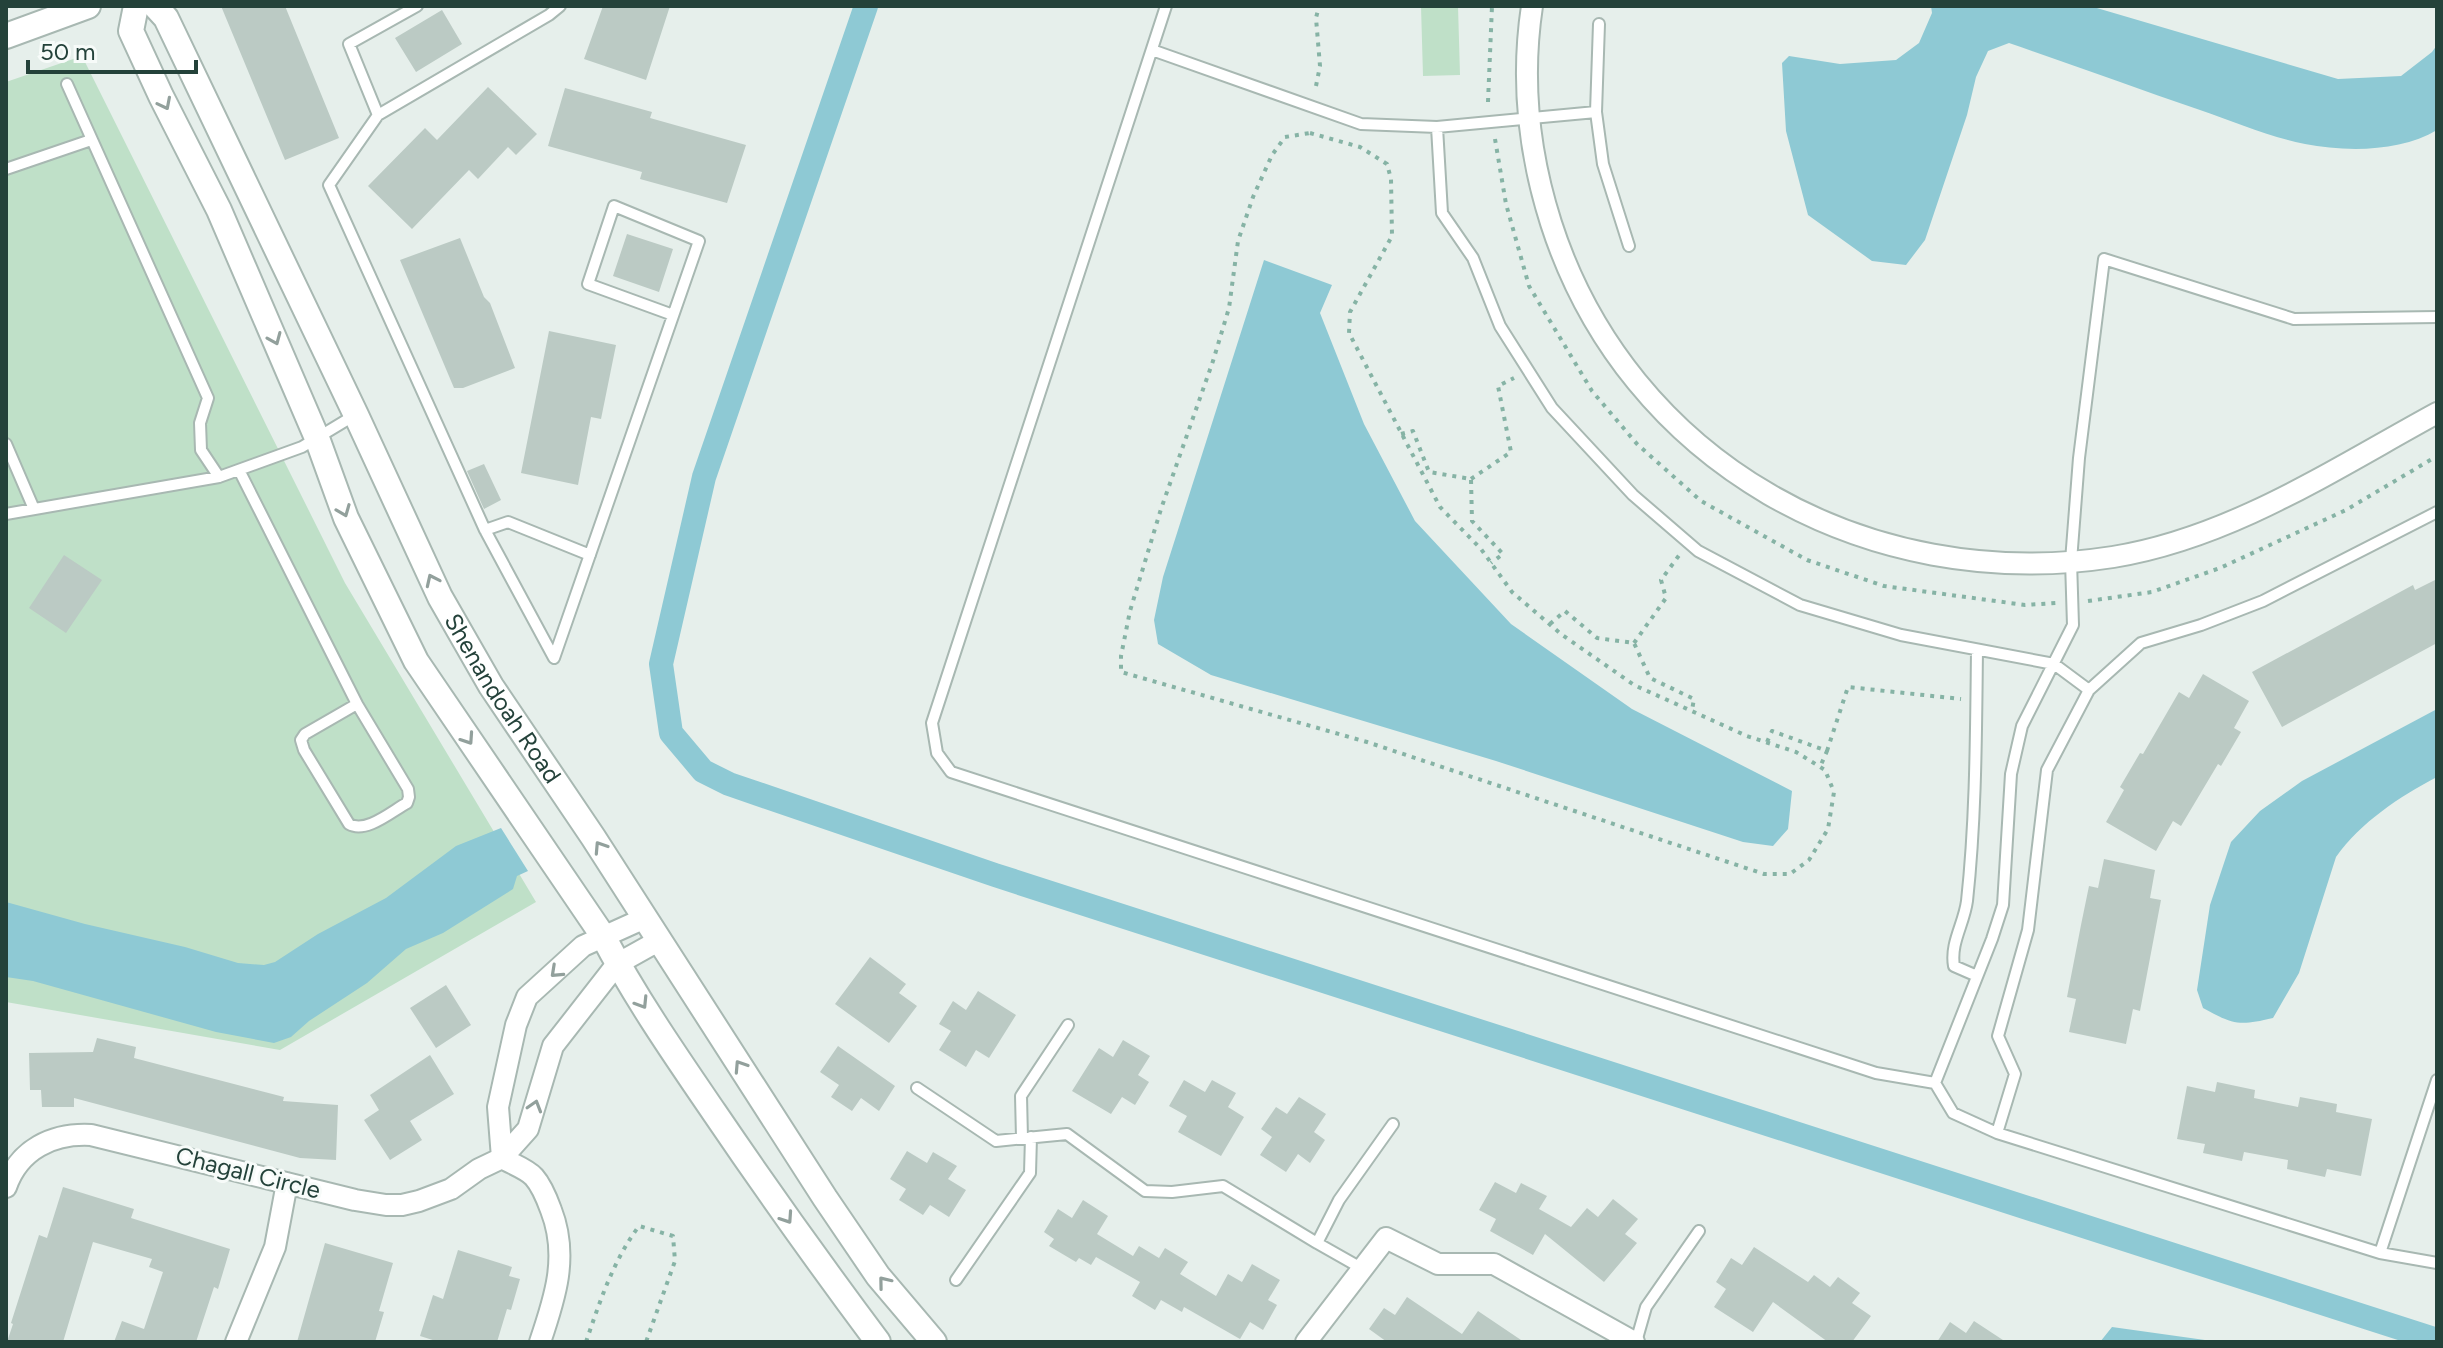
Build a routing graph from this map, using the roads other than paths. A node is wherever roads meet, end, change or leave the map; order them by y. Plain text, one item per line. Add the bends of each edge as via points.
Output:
1 (88, 6) edge
2 (136, 6) edge
3 (155, 6) edge
4 (417, 6) edge
5 (560, 6) edge
6 (1166, 6) edge
7 (1532, 6) edge
8 (1599, 24) dead end
9 (6, 36) edge
10 (1152, 50) junction
11 (67, 84) dead end
12 (1596, 112) junction
13 (378, 115) junction
14 (1529, 118) junction
15 (1437, 127) junction
16 (91, 140) junction
17 (6, 169) edge
18 (1629, 246) dead end
19 (673, 315) junction
20 (2437, 317) edge
21 (2437, 413) edge
22 (356, 415) junction
23 (317, 438) junction
24 (6, 444) edge
25 (239, 470) junction
26 (219, 477) junction
27 (34, 509) junction
28 (2437, 512) edge
29 (6, 514) edge
30 (485, 530) junction
31 (590, 555) junction
32 (2071, 561) junction
33 (1977, 650) junction
34 (2054, 664) junction
35 (2089, 690) junction
36 (357, 704) junction
37 (645, 918) junction
38 (603, 936) junction
39 (660, 940) junction
40 (617, 964) junction
41 (1977, 976) junction
42 (1068, 1025) dead end
43 (2437, 1080) edge
44 (1935, 1083) junction
45 (917, 1088) dead end
46 (1393, 1124) dead end
47 (1997, 1133) junction
48 (1026, 1138) junction
49 (502, 1158) junction
50 (287, 1183) junction
51 (6, 1187) edge
52 (1699, 1231) dead end
53 (1317, 1243) junction
54 (2380, 1253) junction
55 (2437, 1263) edge
56 (1363, 1269) junction
57 (956, 1280) dead end
58 (236, 1342) edge
59 (540, 1342) edge
60 (878, 1342) edge
61 (934, 1342) edge
62 (1306, 1342) edge
63 (1635, 1342) edge

1 - 9 street
2 -> 23 street, Shenandoah Road via 131,31 219,210
3 - 22 street, Shenandoah Road via 166,18
4 - 13 lane via 349,44
5 - 13 lane
6 - 10 lane
7 - 14 street
8 - 12 lane
10 - 15 lane via 1361,124
10 - 44 lane via 932,723 937,753 951,772 1861,1069
11 - 16 lane
12 - 14 lane
12 - 18 lane via 1603,164
13 - 30 lane via 329,185
14 - 15 lane
14 - 32 street via 1542,196 1583,302 1623,366 1701,448 1747,482 1848,533 1962,560
15 - 33 lane via 1442,213 1473,258 1500,326 1552,408 1633,495 1698,551 1800,605 1901,635
16 - 17 lane
16 - 26 lane via 208,398 200,423 201,450
19 - 19 lane via 699,241 614,206 588,284
19 - 31 lane
20 - 32 lane via 2294,319 2104,259
21 - 32 street via 2208,532 2152,549
22 - 23 lane
37 -> 22 street, Shenandoah Road via 491,686 440,597
23 - 25 lane
23 -> 38 street, Shenandoah Road via 346,518 416,661
24 - 27 lane
25 - 26 lane
25 - 36 lane
26 - 27 lane
27 - 29 lane
28 - 35 lane via 2263,601 2141,643
30 - 31 lane via 508,522
30 - 31 lane via 554,658
32 - 34 lane via 2073,625
33 - 34 lane
33 - 41 lane via 1966,905 1951,953 1954,966
34 - 35 lane
34 - 41 lane via 2022,726 2009,788 2003,905
35 - 47 lane via 2047,770 2028,930 1998,1036 2015,1074
36 - 36 lane via 301,740 356,828 407,803 409,797
37 - 38 street
37 - 39 street, Shenandoah Road
38 - 40 street, Shenandoah Road
38 -> 49 street via 583,946 527,997 498,1107
39 - 40 street, Chagall Circle
61 -> 39 street, Shenandoah Road via 878,1276
49 -> 40 street, Chagall Circle via 528,1129 553,1046
40 -> 60 street, Shenandoah Road via 803,1242
41 - 44 lane
42 - 48 lane via 1021,1096
43 - 54 lane
44 - 47 lane via 1953,1113
45 - 48 lane via 996,1141
46 - 53 lane via 1339,1200
47 - 54 lane
48 - 53 lane via 1067,1134 1145,1191 1223,1186
48 - 57 lane via 1030,1173
49 - 50 street, Chagall Circle via 451,1189 402,1205
49 - 59 street via 533,1176 550,1205 559,1238 560,1271
50 - 51 street, Chagall Circle via 75,1134 32,1149 11,1171
50 - 58 street via 275,1247
52 - 63 lane via 1646,1307
53 - 56 lane
54 - 55 lane
56 - 62 street
56 - 63 street via 1386,1238 1438,1264 1494,1264

